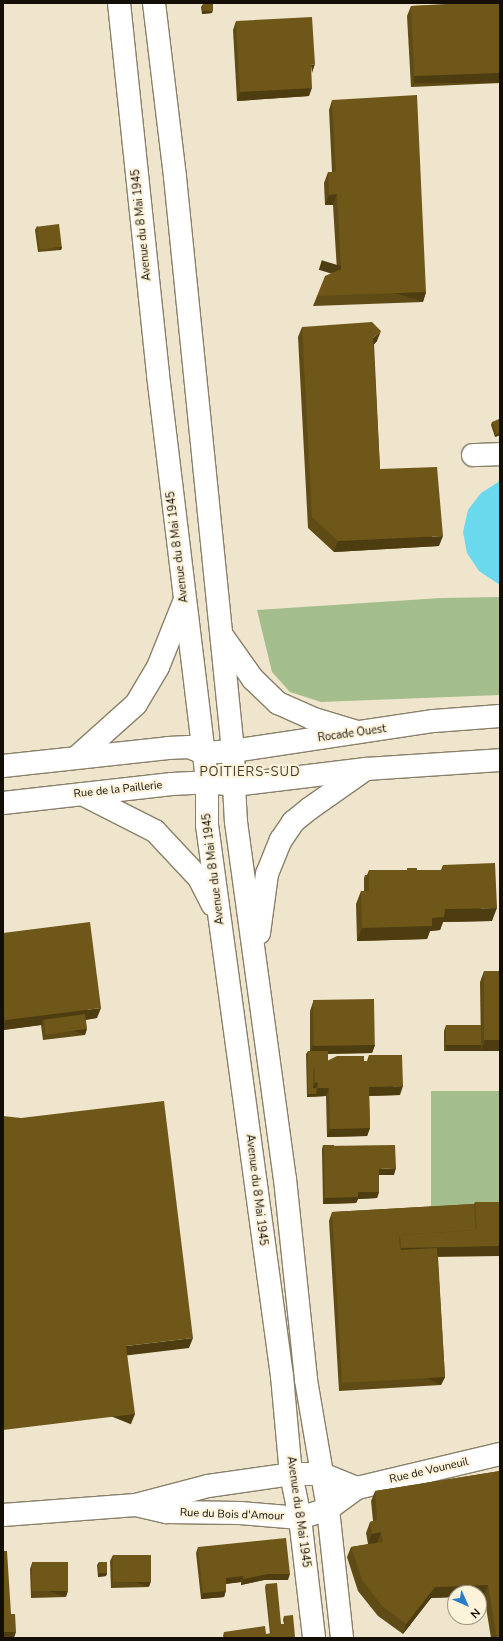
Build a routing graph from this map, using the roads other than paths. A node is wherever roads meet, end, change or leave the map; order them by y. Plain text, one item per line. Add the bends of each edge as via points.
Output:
1 (119, 3) edge
2 (154, 3) edge
3 (500, 454) edge
4 (473, 455) dead end
5 (184, 601) junction
6 (222, 634) junction
7 (500, 716) edge
8 (363, 733) junction
9 (233, 751) junction
10 (204, 753) junction
11 (77, 757) junction
12 (500, 760) edge
13 (3, 766) edge
14 (366, 769) junction
15 (207, 782) junction
16 (234, 785) junction
17 (82, 794) junction
18 (3, 802) edge
19 (221, 922) junction
20 (255, 962) junction
21 (500, 1454) edge
22 (291, 1474) junction
23 (322, 1474) junction
24 (357, 1488) junction
25 (136, 1505) junction
26 (328, 1509) junction
27 (3, 1515) edge
28 (300, 1518) junction
29 (314, 1638) edge
30 (342, 1638) edge

1 - 5 main road, Avenue du 8 Mai 1945
2 - 6 main road via 175,177
3 - 4 main road
5 - 10 main road, Avenue du 8 Mai 1945
5 - 11 main road via 158,667 136,704
6 - 8 main road via 253,679 278,703 311,718
6 - 9 main road
7 - 8 main road, Rocade Ouest via 434,721
8 - 9 main road, Rocade Ouest
9 - 10 main road, Rocade Ouest
9 - 16 main road
10 - 11 main road via 189,747
10 - 15 main road, Avenue du 8 Mai 1945
11 - 13 main road
12 - 14 main road
14 - 16 main road
14 - 20 main road via 309,808 293,822 281,840 267,874
15 - 16 main road, Rue de la Paillerie
15 - 17 main road, Rue de la Paillerie
15 - 19 main road, Avenue du 8 Mai 1945 via 207,825
16 - 20 main road via 236,822
17 - 18 main road, Rue de la Paillerie
17 - 19 main road via 140,822 165,840 199,878
19 - 22 main road, Avenue du 8 Mai 1945 via 282,1376
20 - 23 main road via 285,1179 306,1380
21 - 24 main road, Rue de Vouneuil
22 - 23 main road
22 - 25 main road, Rue du Bois d'Amour via 208,1486
22 - 28 main road, Avenue du 8 Mai 1945
23 - 24 main road
23 - 26 main road
24 - 26 main road, Rue de Vouneuil
25 - 27 main road, Rue du Bois d'Amour
25 - 28 main road, Rue du Bois d'Amour via 167,1512 240,1513
26 - 28 main road, Rue du Bois d'Amour
26 - 30 main road
28 - 29 main road, Avenue du 8 Mai 1945

